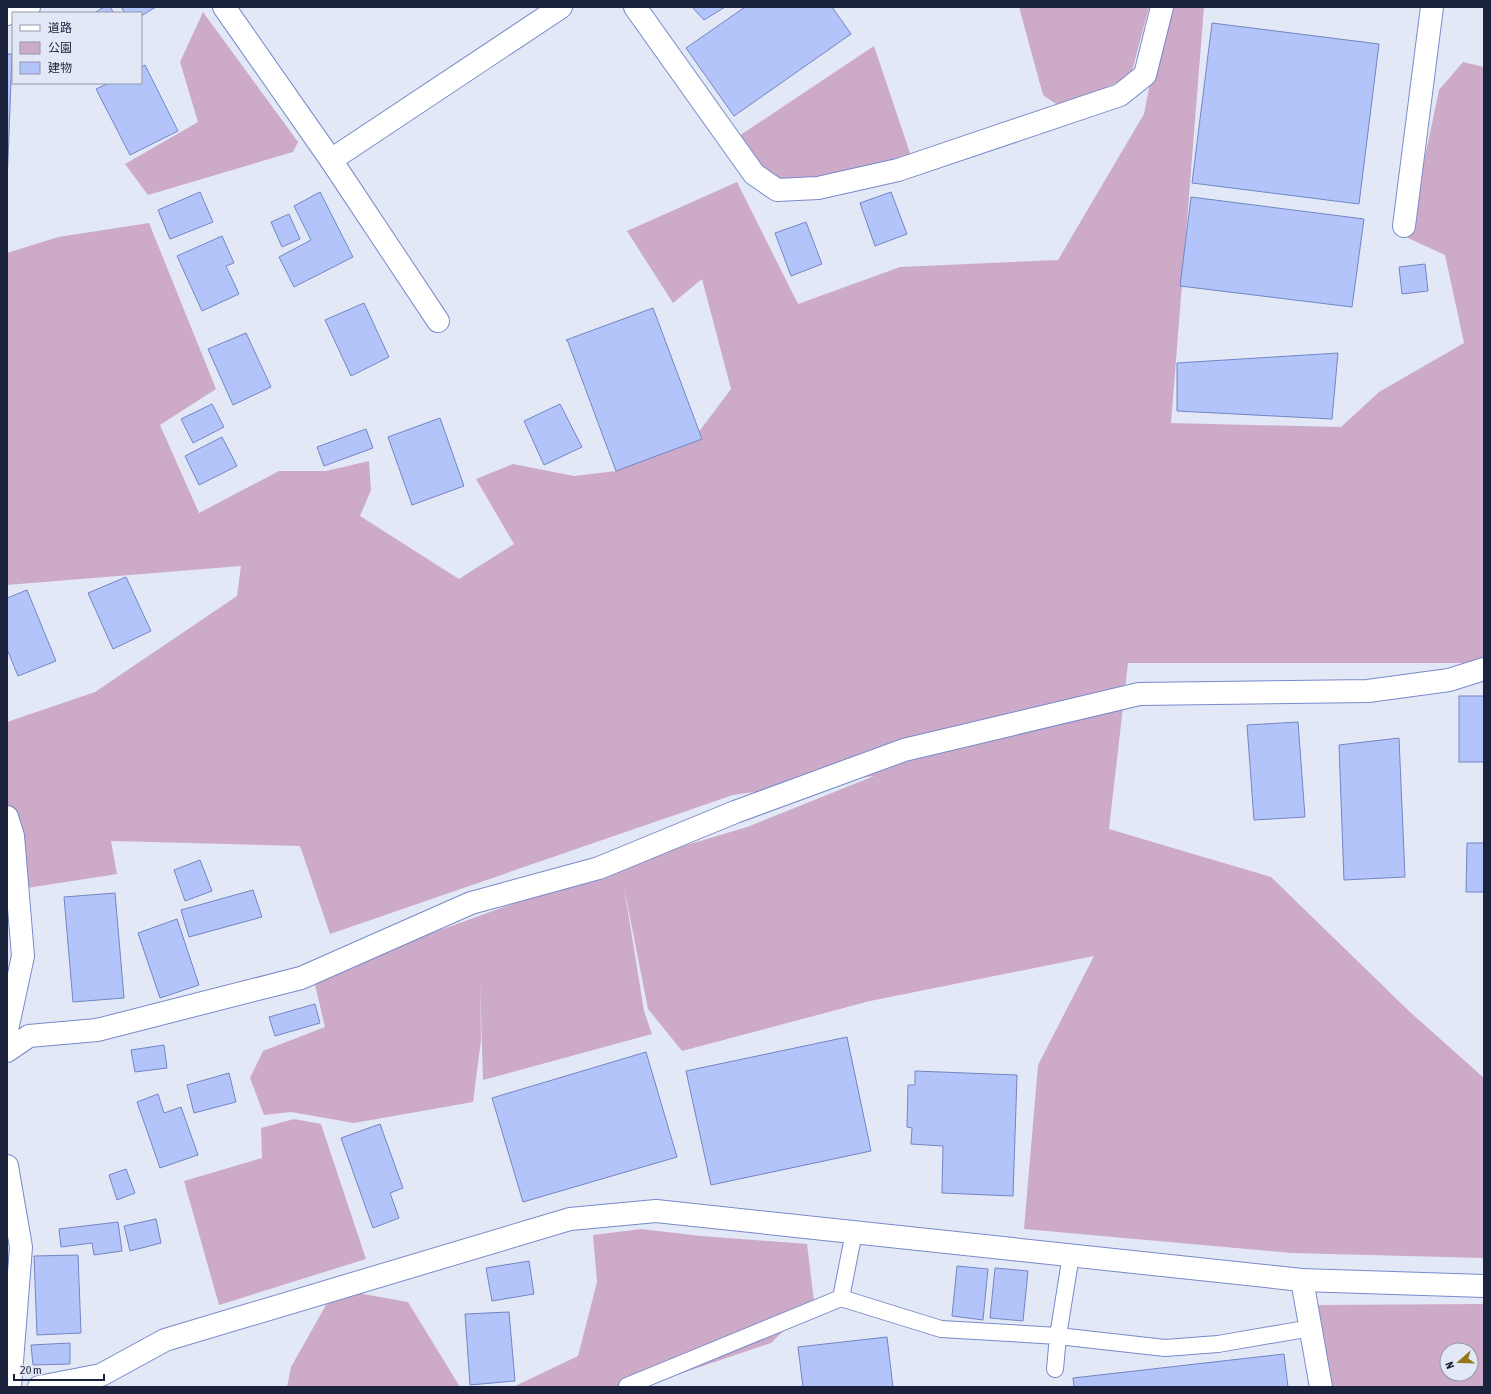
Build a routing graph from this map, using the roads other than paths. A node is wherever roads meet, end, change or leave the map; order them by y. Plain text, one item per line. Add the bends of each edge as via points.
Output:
1 (29, 7) edge
2 (224, 7) edge
3 (561, 7) edge
4 (635, 7) edge
5 (1162, 7) edge
6 (1432, 7) edge
7 (13, 12) edge
8 (331, 160) junction
9 (1404, 226) dead end
10 (438, 321) dead end
11 (1484, 669) edge
12 (7, 817) edge
13 (7, 1030) edge
14 (7, 1051) edge
15 (7, 1166) edge
16 (854, 1232) junction
17 (1071, 1255) junction
18 (1302, 1280) junction
19 (1484, 1286) edge
20 (12, 1294) edge
21 (841, 1298) junction
22 (1311, 1328) junction
23 (1058, 1336) junction
24 (1055, 1369) dead end
25 (102, 1381) edge
26 (10, 1387) edge
27 (39, 1387) edge
28 (625, 1387) edge
29 (1321, 1387) edge

1 - 7 street
2 - 8 street
3 - 8 street
4 - 5 street via 754,174 777,190 818,188 898,170 1120,95 1145,76
6 - 9 street
8 - 10 street
11 - 14 street via 1449,680 1368,691 1139,694 904,750 735,812 599,868 471,903 301,978 96,1030 29,1036
12 - 13 street via 13,836 23,956
15 - 20 street via 21,1247
16 - 17 street
16 - 21 lane
16 - 25 street via 656,1211 570,1219 165,1340
17 - 18 street
17 - 23 lane
18 - 19 street
18 - 22 street
20 - 26 street
21 - 23 lane via 942,1329
21 - 28 lane
22 - 23 lane via 1218,1344 1165,1348
22 - 29 street
23 - 24 lane
25 - 27 street

